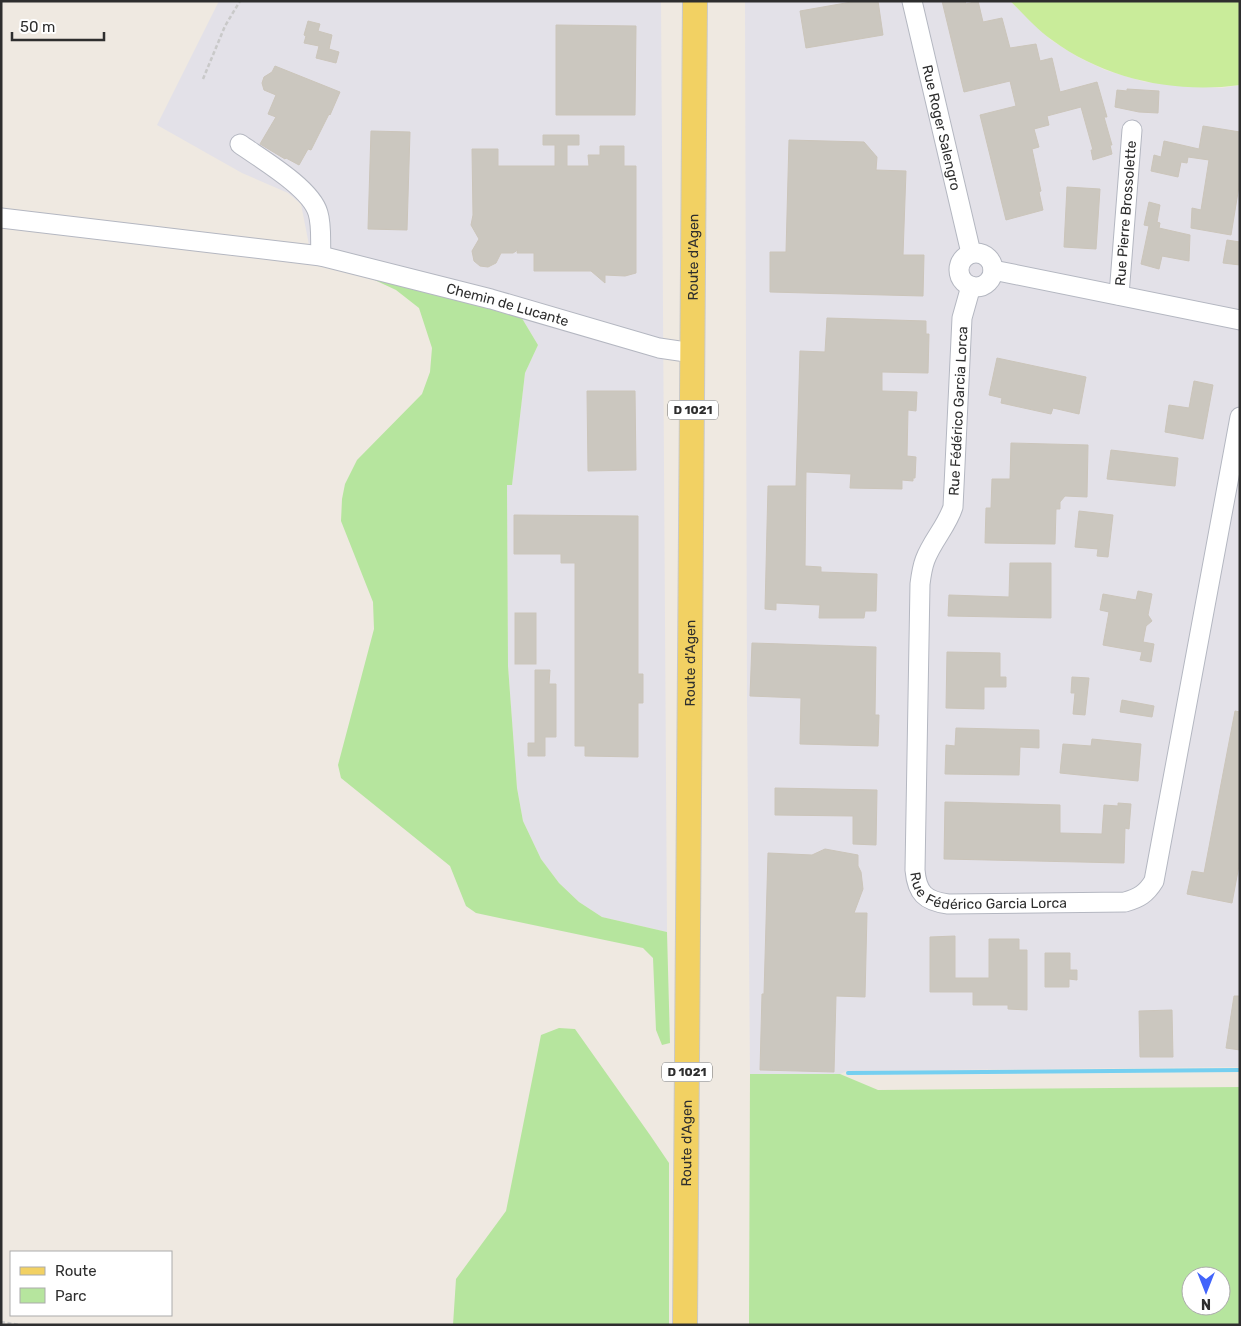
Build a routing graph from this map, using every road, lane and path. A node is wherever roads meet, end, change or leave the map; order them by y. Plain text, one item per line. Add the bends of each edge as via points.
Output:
1 (240, 1) edge
2 (912, 1) edge
3 (694, 2) edge
4 (203, 79) dead end
5 (1132, 130) dead end
6 (240, 144) dead end
7 (1, 218) edge
8 (971, 253) junction
9 (321, 256) junction
10 (993, 270) junction
11 (971, 286) junction
12 (1119, 295) junction
13 (1240, 320) edge
14 (693, 353) junction
15 (1240, 417) edge
16 (1, 1322) edge
17 (20, 1325) edge
18 (685, 1325) edge

1 - 4 path via 225,26
2 - 8 street, Rue Roger Salengro
3 - 14 main road, Route d'Agen / D 1021
5 - 12 street, Rue Pierre Brossolette
6 - 9 street via 292,182 314,204
7 - 9 street, Chemin de Lucante
8 - 10 street via 986,256
8 - 11 street via 962,259 958,269 962,280
9 - 14 street, Chemin de Lucante via 491,299 659,348
10 - 11 street via 986,283
10 - 12 street
11 - 15 street, Rue Fédérico Garcia Lorca via 962,318 953,507 949,520 924,562 920,584 915,870 916,884 924,896 935,902 1124,902 1145,894 1154,881
12 - 13 street
14 - 18 main road, Route d'Agen / D 1021
16 - 17 path

